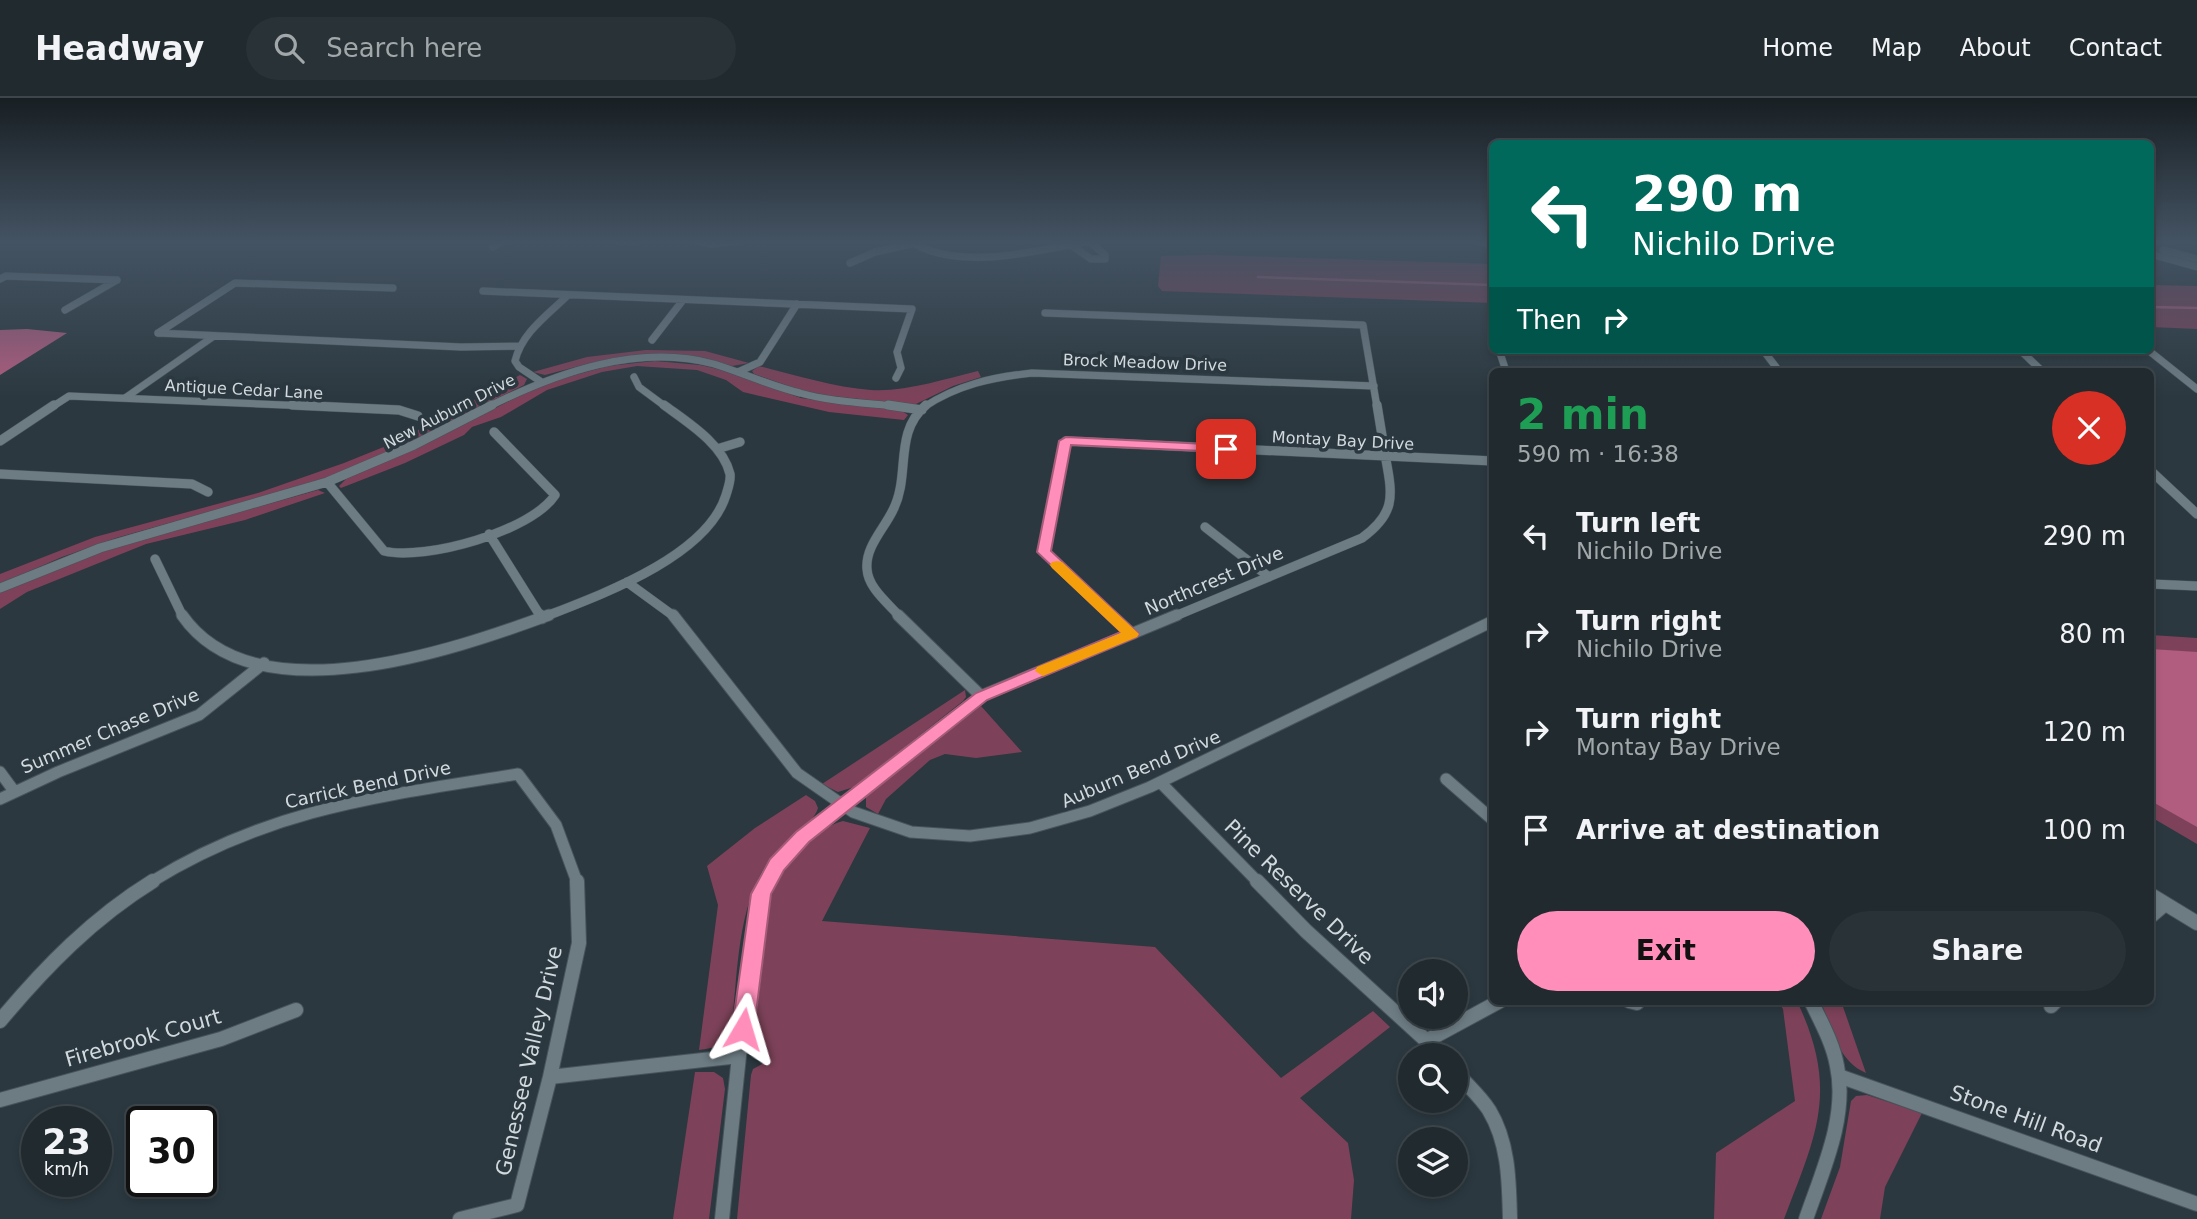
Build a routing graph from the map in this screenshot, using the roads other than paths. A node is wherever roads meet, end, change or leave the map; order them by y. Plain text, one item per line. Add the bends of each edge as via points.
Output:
1 (94, 293) edge
2 (219, 293) edge
3 (533, 293) edge
4 (568, 295) junction
5 (682, 300) junction
6 (797, 304) junction
7 (65, 310) dead end
8 (1045, 313) dead end
9 (214, 336) junction
10 (652, 340) dead end
11 (519, 346) junction
12 (1766, 354) edge
13 (2024, 354) edge
14 (2153, 354) edge
15 (1777, 368) edge
16 (2039, 368) edge
17 (738, 372) junction
18 (634, 377) dead end
19 (896, 378) dead end
20 (540, 382) junction
21 (1374, 386) junction
22 (2197, 389) edge
23 (125, 398) junction
24 (922, 410) junction
25 (418, 416) dead end
26 (494, 432) dead end
27 (0, 441) edge
28 (740, 442) dead end
29 (717, 449) junction
30 (1387, 456) junction
31 (1489, 461) edge
32 (0, 474) edge
33 (2154, 474) edge
34 (327, 482) junction
35 (208, 492) dead end
36 (2197, 514) edge
37 (1205, 527) dead end
38 (489, 534) junction
39 (155, 559) dead end
40 (1269, 577) junction
41 (626, 582) junction
42 (2154, 584) edge
43 (2197, 586) edge
44 (0, 588) edge
45 (542, 618) junction
46 (1489, 623) edge
47 (1132, 634) junction
48 (264, 663) junction
49 (981, 696) junction
50 (0, 772) edge
51 (518, 774) joint
52 (1446, 779) dead end
53 (1161, 783) junction
54 (14, 791) junction
55 (0, 799) edge
56 (839, 806) junction
57 (1489, 817) edge
58 (2154, 897) edge
59 (2165, 904) junction
60 (2154, 913) edge
61 (2197, 923) edge
62 (1493, 1005) edge
63 (1812, 1005) edge
64 (296, 1010) dead end
65 (0, 1021) edge
66 (1428, 1040) junction
67 (1431, 1043) edge
68 (739, 1056) junction
69 (1839, 1076) junction
70 (550, 1077) junction
71 (1468, 1086) edge
72 (0, 1100) edge
73 (2197, 1204) edge
74 (460, 1219) edge
75 (722, 1219) edge
76 (1510, 1219) edge
77 (1806, 1219) edge

1 - 7 street
2 - 9 street via 158,333
3 - 4 street
4 - 5 street
4 - 11 street
5 - 6 street
5 - 10 street
6 - 17 street via 760,362
6 - 19 street via 912,309 897,352 901,368
8 - 21 street, Northcrest Drive via 1363,325
9 - 11 street
9 - 23 street
11 - 20 street via 515,361
12 - 15 street
13 - 16 street
14 - 22 street
17 - 20 street, New Auburn Drive via 691,360 645,359 590,366
17 - 24 street, New Auburn Drive via 802,394
18 - 29 street via 639,387
20 - 34 street, New Auburn Drive
21 - 24 street, Brock Meadow Drive via 1032,373 967,385
21 - 30 street, Northcrest Drive
23 - 25 street, Antique Cedar Lane via 399,410
23 - 27 street, Antique Cedar Lane via 69,396
24 - 49 street via 905,436 902,487 871,548 867,568 870,581 910,628
26 - 38 street via 555,495 547,508
28 - 29 street
29 - 41 street via 731,480 728,501 715,523 690,544
30 - 31 street, Montay Bay Drive
30 - 40 street, Northcrest Drive via 1392,494 1381,525 1362,538
30 - 47 street, Montay Bay Drive via 1066,441 1044,552
32 - 35 street via 192,484
33 - 36 street
34 - 38 street via 384,551 397,555 434,551
34 - 44 street, New Auburn Drive via 100,548
37 - 40 street
38 - 45 street
39 - 48 street via 188,626 209,644
40 - 47 street, Northcrest Drive
41 - 45 street
41 - 56 street, Auburn Bend Drive via 677,618 797,773
42 - 43 street
45 - 48 street via 457,647 371,665 294,668
46 - 53 street, Auburn Bend Drive
47 - 49 street, Northcrest Drive
48 - 54 street, Summer Chase Drive via 199,715
49 - 56 street, Northcrest Drive
50 - 54 street
51 - 65 street, Carrick Bend Drive via 308,811 250,830 156,877 102,916 59,953
51 - 70 street, Genessee Valley Drive via 556,825 577,879 579,943
52 - 57 street
53 - 56 street, Auburn Bend Drive via 1073,819 993,835 914,831
53 - 66 street, Pine Reserve Drive via 1306,932
54 - 55 street, Summer Chase Drive
56 - 68 street, Northcrest Drive via 777,864 761,894
58 - 59 street
59 - 60 street
59 - 61 street
62 - 66 street
63 - 69 street
64 - 72 street, Firebrook Court via 221,1038
66 - 67 street, Pine Reserve Drive
68 - 70 street
68 - 75 street, Northcrest Drive
69 - 73 street, Stone Hill Road
69 - 77 street via 1826,1159
70 - 74 street, Genessee Valley Drive via 517,1205
71 - 76 street via 1489,1110 1502,1140

